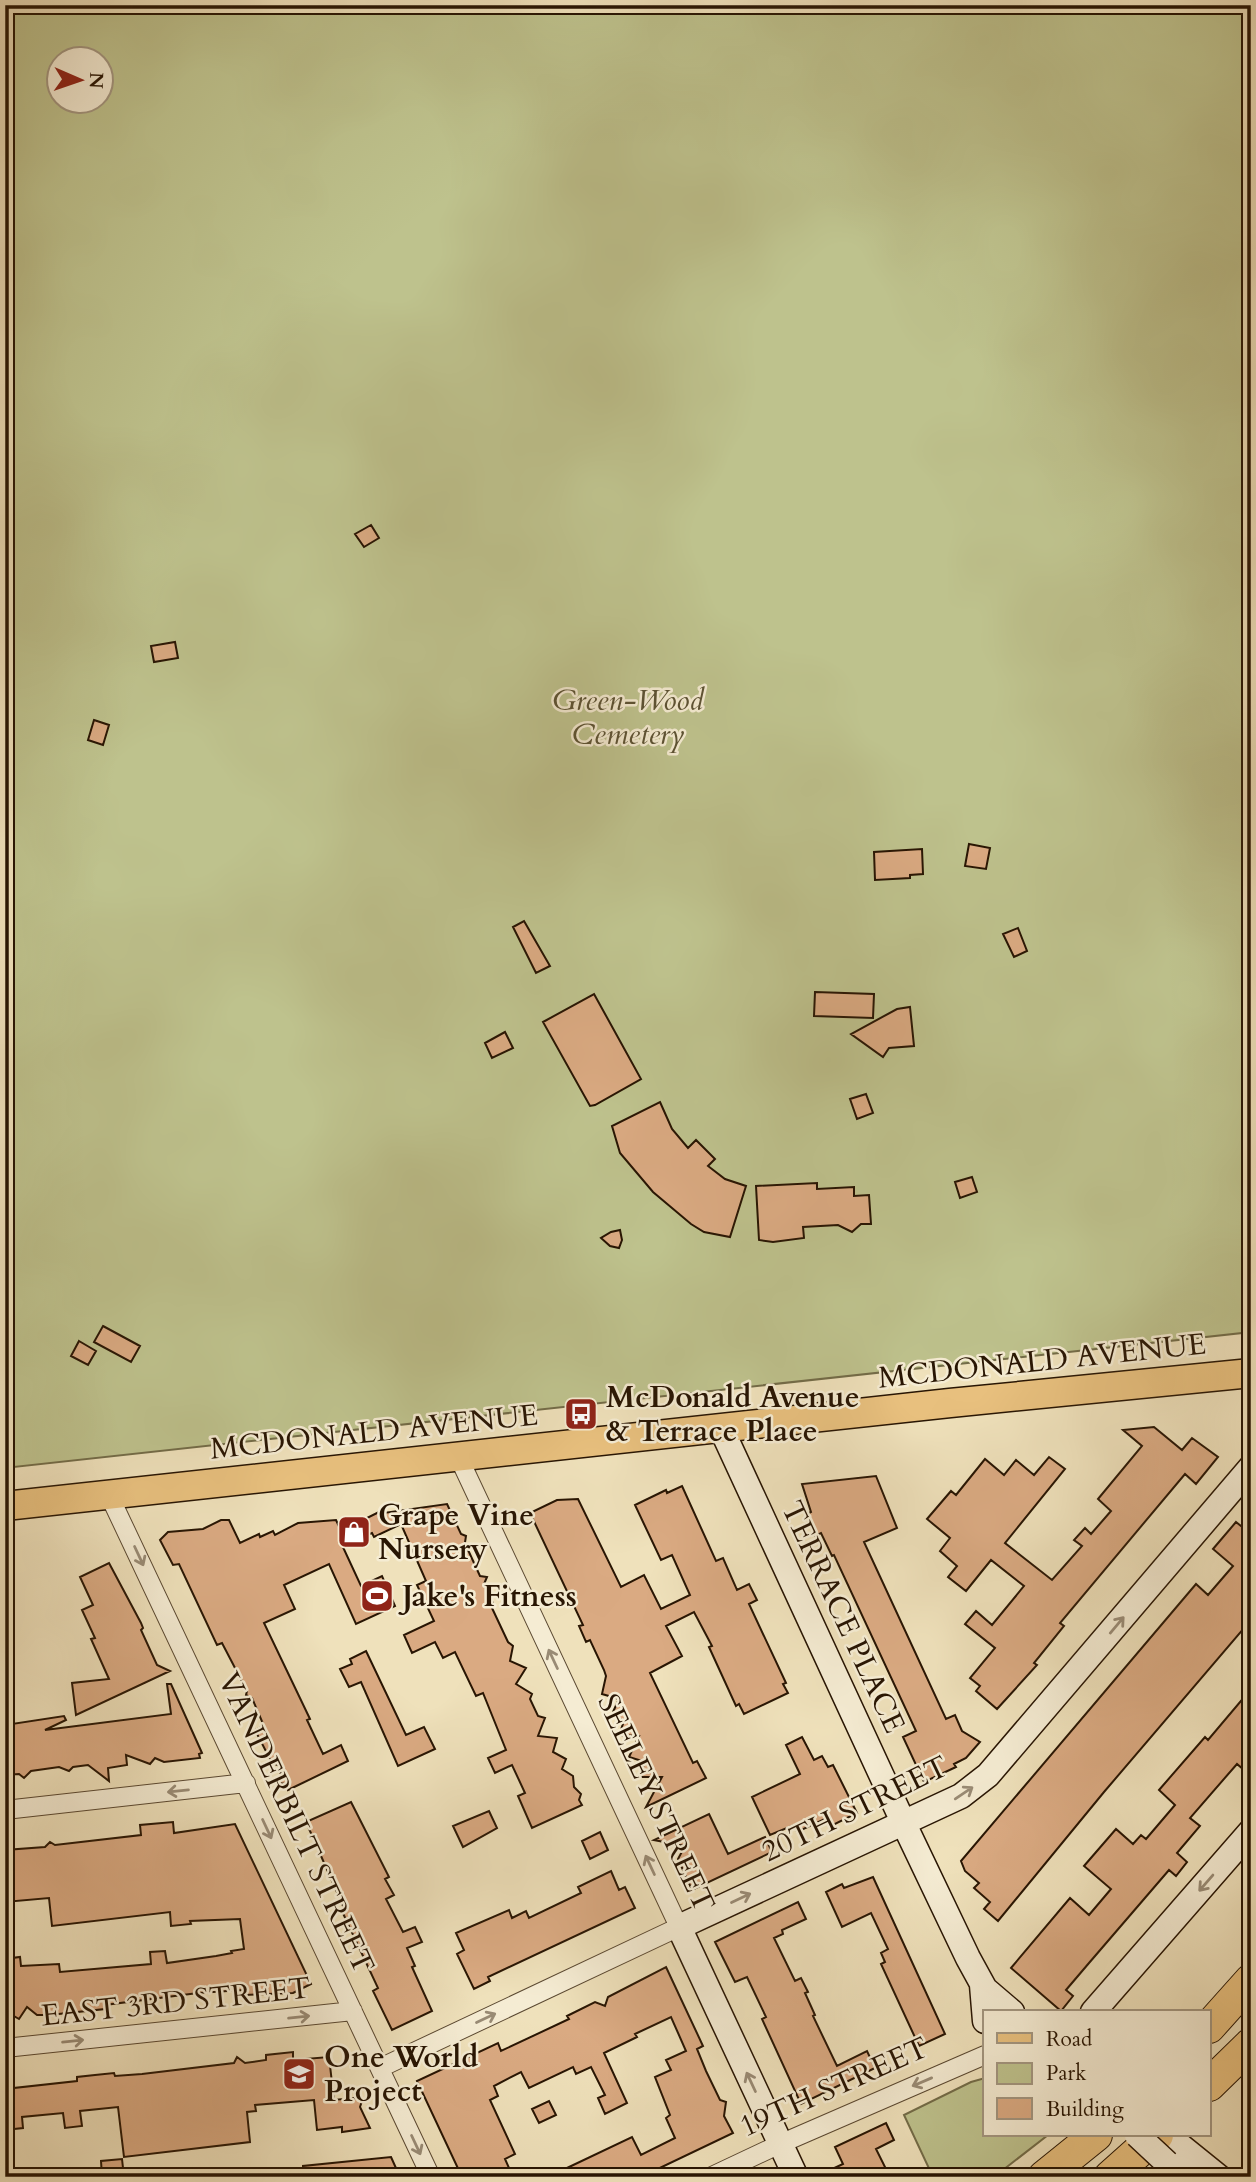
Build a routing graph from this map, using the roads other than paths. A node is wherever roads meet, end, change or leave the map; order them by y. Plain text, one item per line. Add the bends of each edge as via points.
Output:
1 (1251, 1373) edge
2 (721, 1428) junction
3 (458, 1456) junction
4 (1251, 1467) edge
5 (109, 1495) junction
6 (5, 1506) edge
7 (246, 1783) junction
8 (5, 1810) edge
9 (904, 1824) junction
10 (1251, 1831) edge
11 (679, 1927) junction
12 (1251, 1980) edge
13 (982, 1984) junction
14 (984, 2010) edge
15 (1010, 2010) edge
16 (1095, 2010) edge
17 (354, 2011) junction
18 (1210, 2026) edge
19 (1251, 2043) edge
20 (5, 2048) edge
21 (983, 2056) edge
22 (380, 2067) junction
23 (1210, 2084) edge
24 (1095, 2136) edge
25 (1139, 2136) edge
26 (780, 2144) junction
27 (1172, 2151) edge
28 (431, 2177) edge
29 (710, 2177) edge
30 (796, 2177) edge
31 (1044, 2177) edge
32 (1110, 2177) edge
33 (1219, 2177) edge

1 - 2 main road, MCDONALD AVENUE
2 - 3 main road, MCDONALD AVENUE
2 - 9 main road, TERRACE PLACE
3 - 5 main road, MCDONALD AVENUE
11 -> 3 street, SEELEY STREET
9 -> 4 main road, 20TH STREET via 961,1796 988,1775
5 - 6 main road, MCDONALD AVENUE
5 -> 7 street, VANDERBILT STREET
7 -> 8 street
7 -> 17 street, VANDERBILT STREET
11 -> 9 main road, 20TH STREET
9 - 13 main road, TERRACE PLACE
10 -> 16 main road
22 -> 11 street, 20TH STREET
26 -> 11 main road, SEELEY STREET
12 - 18 highway
13 - 14 main road
13 - 15 main road, TERRACE PLACE
20 -> 17 street, EAST 3RD STREET
17 - 22 street, VANDERBILT STREET
19 - 23 highway
21 -> 26 street, 19TH STREET
22 -> 28 street, VANDERBILT STREET
24 - 31 highway
25 - 27 main road, bridge
26 - 29 street, 19TH STREET
26 - 30 main road, SEELEY STREET
27 - 32 highway
27 - 33 main road

